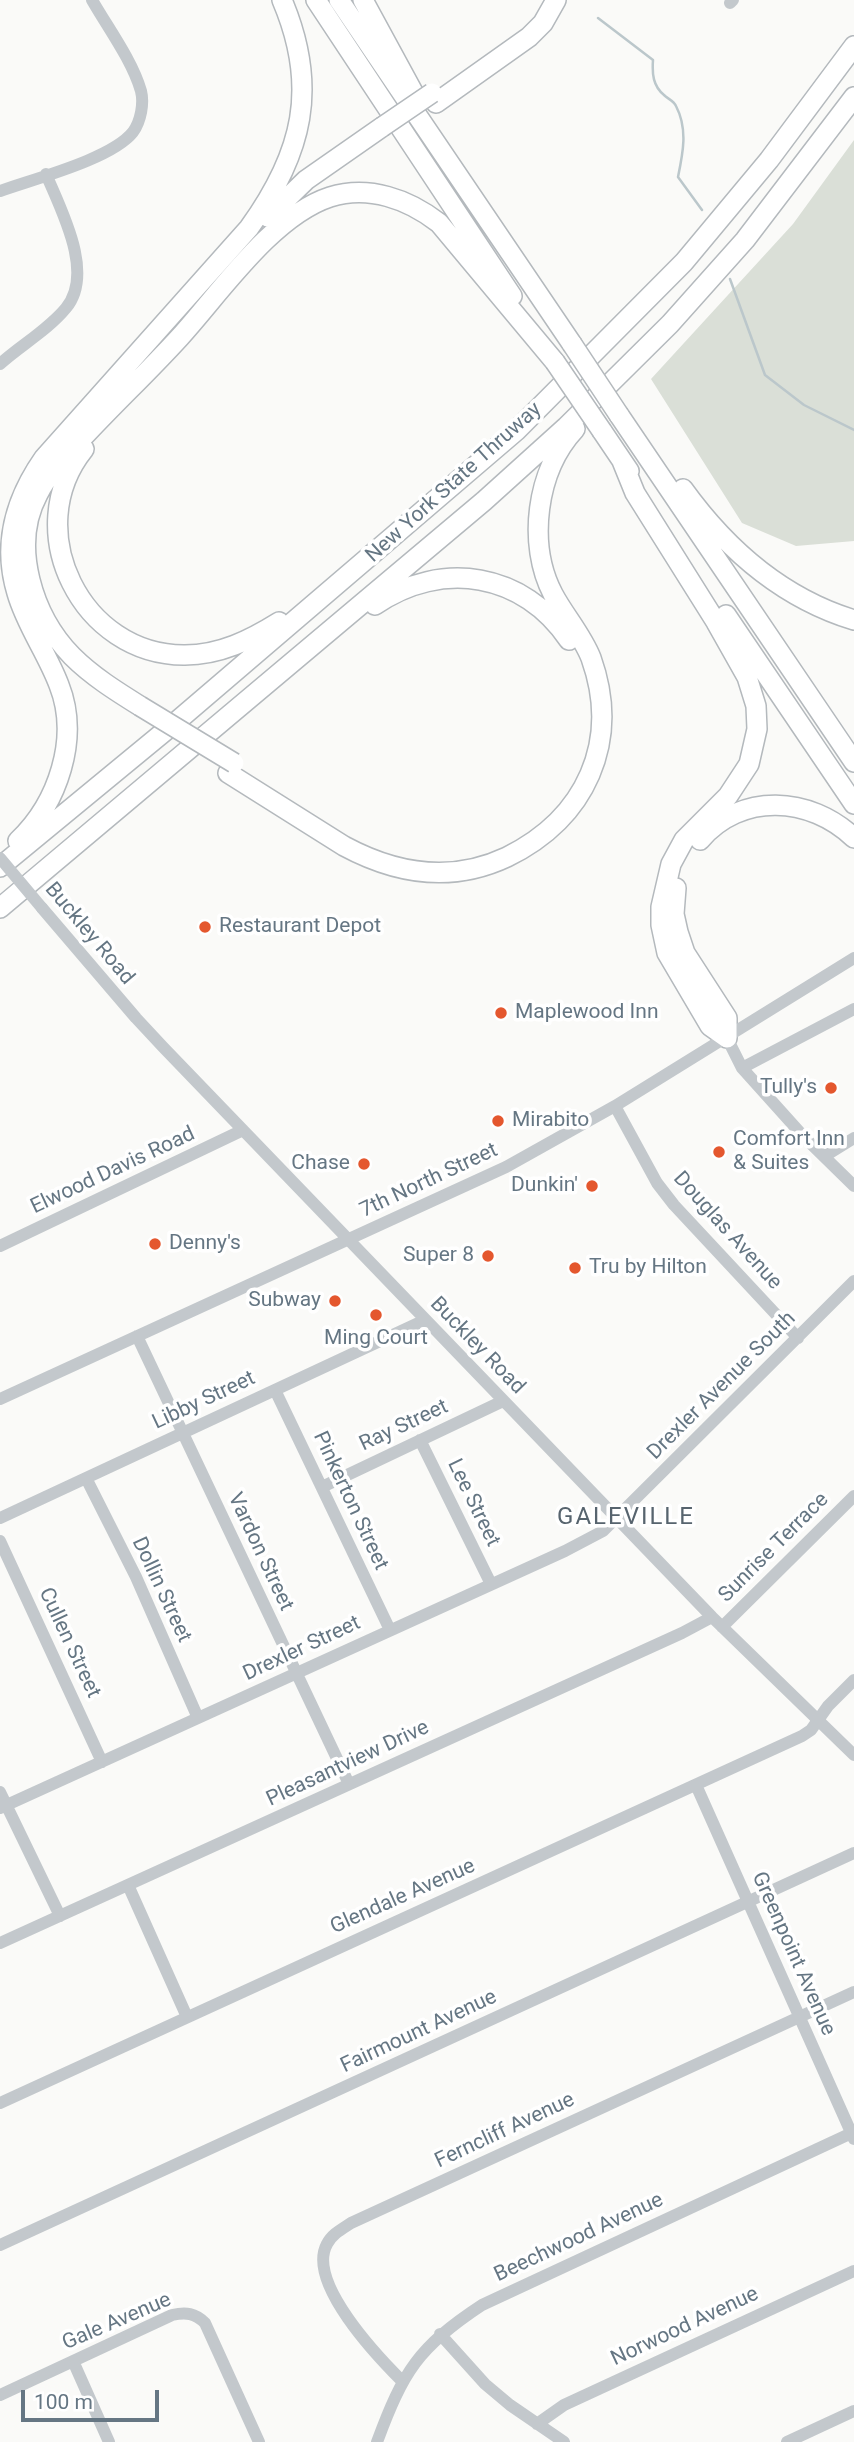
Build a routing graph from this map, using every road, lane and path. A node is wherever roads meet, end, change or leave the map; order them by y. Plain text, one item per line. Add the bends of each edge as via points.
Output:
1 (282, 0) edge
2 (316, 0) edge
3 (339, 0) edge
4 (363, 0) edge
5 (545, 0) edge
6 (556, 0) edge
7 (94, 1) edge
8 (854, 46) edge
9 (854, 96) edge
10 (434, 98) junction
11 (386, 130) junction
12 (46, 174) junction
13 (463, 185) junction
14 (0, 191) edge
15 (214, 266) junction
16 (230, 280) junction
17 (670, 324) junction
18 (555, 362) junction
19 (0, 364) edge
20 (135, 383) junction
21 (619, 415) junction
22 (622, 461) junction
23 (345, 579) junction
24 (25, 613) junction
25 (854, 620) edge
26 (312, 645) junction
27 (137, 711) junction
28 (854, 762) edge
29 (231, 768) junction
30 (854, 804) edge
31 (854, 838) edge
32 (0, 858) edge
33 (0, 867) edge
34 (0, 908) edge
35 (854, 958) edge
36 (854, 1009) edge
37 (727, 1038) junction
38 (741, 1068) junction
39 (615, 1106) junction
40 (243, 1130) junction
41 (854, 1138) edge
42 (825, 1156) junction
43 (854, 1186) edge
44 (348, 1239) junction
45 (0, 1246) edge
46 (854, 1281) edge
47 (425, 1320) junction
48 (136, 1336) junction
49 (798, 1338) junction
50 (275, 1390) junction
51 (0, 1399) edge
52 (503, 1401) junction
53 (182, 1433) junction
54 (421, 1440) junction
55 (86, 1478) junction
56 (322, 1487) junction
57 (854, 1496) edge
58 (0, 1518) edge
59 (617, 1518) junction
60 (0, 1541) edge
61 (491, 1584) junction
62 (712, 1617) junction
63 (722, 1627) junction
64 (390, 1630) junction
65 (297, 1673) junction
66 (854, 1681) edge
67 (198, 1718) junction
68 (817, 1721) junction
69 (854, 1755) edge
70 (103, 1762) junction
71 (349, 1784) junction
72 (696, 1785) junction
73 (0, 1792) edge
74 (3, 1807) edge
75 (854, 1853) edge
76 (128, 1885) junction
77 (749, 1901) junction
78 (60, 1916) junction
79 (0, 1943) edge
80 (854, 1992) edge
81 (801, 2016) junction
82 (187, 2017) junction
83 (0, 2103) edge
84 (853, 2135) edge
85 (0, 2245) edge
86 (854, 2271) edge
87 (440, 2334) junction
88 (73, 2361) junction
89 (402, 2381) junction
90 (0, 2395) edge
91 (854, 2411) edge
92 (537, 2424) junction
93 (109, 2442) edge
94 (259, 2442) edge
95 (377, 2442) edge
96 (564, 2442) edge
97 (787, 2442) edge

1 - 15 highway via 300,55 302,89 292,154 269,201
2 - 18 highway
3 - 13 highway
4 - 13 highway
5 - 10 highway via 518,34
6 - 10 highway via 529,37
7 - 12 street via 136,76 142,108 133,132 119,144
8 - 23 highway, New York State Thruway via 769,160 684,261 516,431
9 - 17 highway, New York State Thruway via 746,240
10 - 11 highway
11 - 15 highway via 306,180 248,240
11 - 16 highway via 307,192
12 - 14 street
12 - 19 street via 73,245 78,283 67,307
13 - 21 highway, bridge
15 - 24 highway via 30,478 16,512 10,546 17,594
16 - 18 highway via 270,236 306,207 349,193 391,197 415,206 439,223
16 - 20 highway
17 - 26 highway, New York State Thruway via 484,501
17 - 29 highway via 570,435 554,463 538,512 538,546 545,573 590,654 601,703 597,753 587,781 558,822 522,849 476,869 452,873 402,870 344,846
18 - 22 highway, bridge
20 - 23 highway via 75,460 59,502 60,555 90,613 135,645 160,653 205,654 260,634
20 - 27 highway via 48,477 29,516 26,542 34,594 55,636
21 - 25 highway via 729,544 760,573 788,592
21 - 28 highway
22 - 30 highway
22 - 37 highway via 635,493 747,677 756,706 757,729 749,764 728,796 684,841 671,864 661,907 667,953 710,1026
23 - 33 highway, New York State Thruway
24 - 27 highway via 72,672 102,695
24 - 32 highway via 61,687 67,743 49,802 28,832
26 - 29 highway via 392,593 439,578 483,580 524,597 562,630 585,677 591,727 578,776 546,820 498,851 451,862 425,862 356,838
26 - 34 highway, New York State Thruway
27 - 29 highway, bridge
31 - 37 highway via 815,811 754,806 725,818 690,852 674,895 676,923 685,953 727,1018
32 - 40 street, Buckley Road, bridge via 136,1018
35 - 37 street, 7th North Street
36 - 38 street
37 - 38 street
37 - 39 street, 7th North Street
38 - 42 street
39 - 44 street, 7th North Street via 506,1167
39 - 49 street, Douglas Avenue via 674,1205
40 - 44 street, Buckley Road
40 - 45 street, Elwood Davis Road
41 - 42 street
42 - 43 street
44 - 47 street, Buckley Road
44 - 48 street, 7th North Street
46 - 49 street, Drexler Avenue South
47 - 50 street, Libby Street
47 - 52 street, Buckley Road
48 - 51 street, 7th North Street
48 - 53 street, Vardon Street
49 - 59 street, Drexler Avenue South
50 - 53 street, Libby Street
50 - 56 street, Pinkerton Street
52 - 54 street, Ray Street
52 - 59 street, Buckley Road
53 - 55 street, Libby Street
53 - 65 street, Vardon Street
54 - 56 street, Ray Street
54 - 61 street, Lee Street
55 - 58 street, Libby Street
55 - 67 street, Dollin Street
56 - 64 street, Pinkerton Street
57 - 63 street, Sunrise Terrace
59 - 61 street, Drexler Street via 603,1531
59 - 62 street, Buckley Road
60 - 70 street, Cullen Street
61 - 64 street, Drexler Street
62 - 63 street, Buckley Road
62 - 71 street, Pleasantview Drive
63 - 68 street, Buckley Road
64 - 65 street, Drexler Street
65 - 67 street, Drexler Street
65 - 71 street, Vardon Street
66 - 68 street, Glendale Avenue
67 - 70 street, Drexler Street
68 - 69 street, Buckley Road
68 - 72 street, Glendale Avenue via 802,1736
70 - 74 street, Drexler Street
71 - 76 street, Pleasantview Drive
72 - 77 street, Greenpoint Avenue
72 - 82 street, Glendale Avenue
73 - 74 street
74 - 78 street
75 - 77 street, Fairmount Avenue
76 - 78 street, Pleasantview Drive
76 - 82 street
77 - 81 street, Greenpoint Avenue
77 - 85 street, Fairmount Avenue
78 - 79 street, Pleasantview Drive
80 - 81 street, Ferncliff Avenue
81 - 84 street, Greenpoint Avenue
81 - 89 street, Ferncliff Avenue via 335,2234 325,2246 323,2260 338,2303 365,2342
82 - 83 street, Glendale Avenue
84 - 87 street, Beechwood Avenue via 482,2305
86 - 92 street, Norwood Avenue via 564,2405
87 - 89 street, Beechwood Avenue
87 - 92 street via 485,2384
88 - 90 street, Gale Avenue
88 - 93 street
88 - 94 street, Gale Avenue via 172,2315 198,2316 212,2335
89 - 95 street, Beechwood Avenue
91 - 97 street
92 - 96 street

